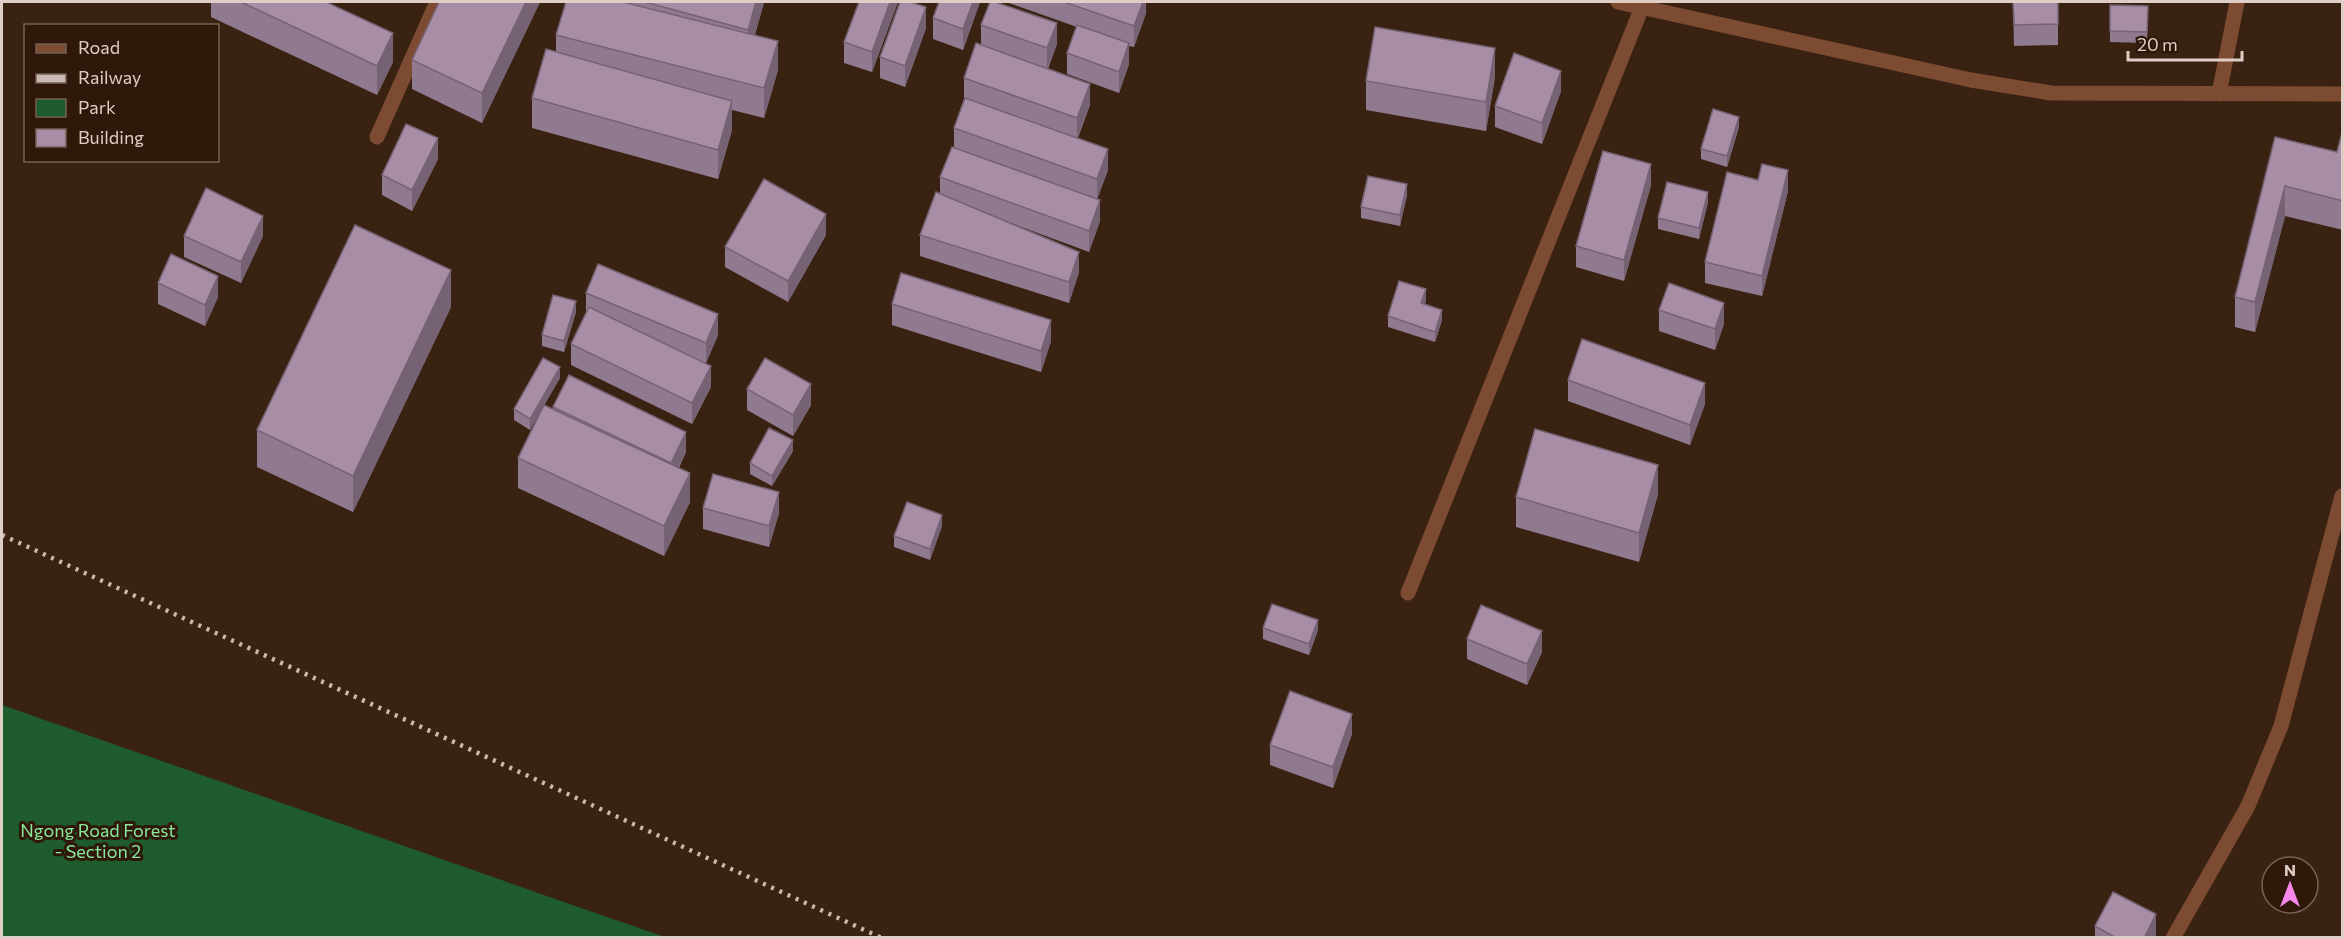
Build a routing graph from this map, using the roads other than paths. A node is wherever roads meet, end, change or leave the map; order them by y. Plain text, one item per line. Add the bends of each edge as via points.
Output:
1 (437, 2) edge
2 (1618, 2) edge
3 (2237, 2) edge
4 (1642, 7) junction
5 (2219, 94) junction
6 (2343, 94) edge
7 (377, 137) dead end
8 (2343, 496) edge
9 (1408, 593) dead end
10 (2174, 938) edge

1 - 7 street
2 - 4 street
3 - 5 street
4 - 5 street via 1971,80 2050,93
4 - 9 street
5 - 6 street
8 - 10 street via 2280,726 2248,806

